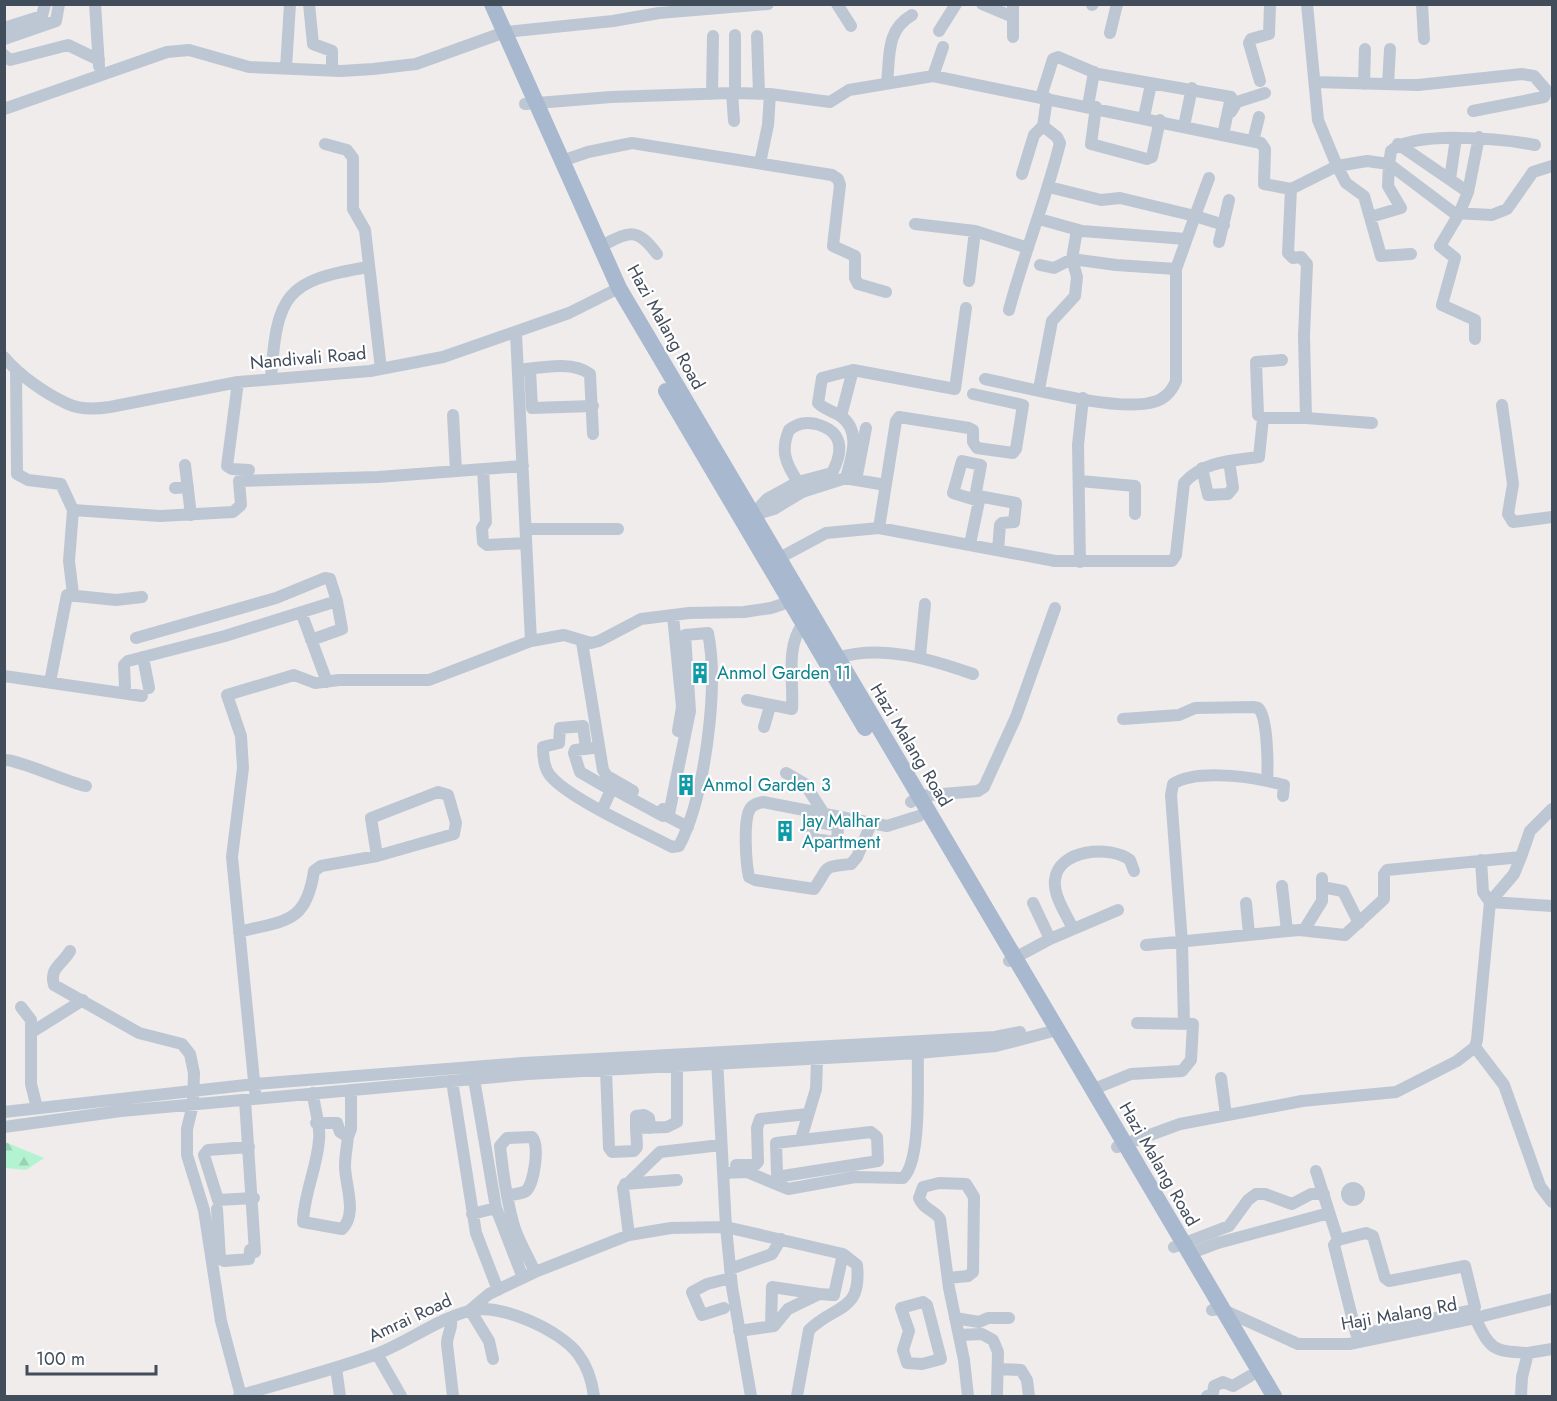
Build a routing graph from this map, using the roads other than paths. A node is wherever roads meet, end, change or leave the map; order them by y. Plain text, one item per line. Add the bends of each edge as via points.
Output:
1 (45, 4) edge
2 (59, 4) edge
3 (95, 4) edge
4 (290, 4) edge
5 (309, 4) edge
6 (480, 4) edge
7 (492, 4) edge
8 (768, 4) edge
9 (837, 4) edge
10 (956, 4) edge
11 (982, 4) edge
12 (1117, 4) edge
13 (1270, 4) edge
14 (1307, 4) edge
15 (1422, 4) edge
16 (727, 6) edge
17 (1013, 11) edge
18 (912, 15) dead end
19 (851, 26) dead end
20 (4, 28) edge
21 (939, 31) dead end
22 (500, 33) junction
23 (1110, 33) dead end
24 (735, 35) dead end
25 (713, 36) dead end
26 (757, 36) dead end
27 (1013, 37) dead end
28 (4, 39) edge
29 (1424, 39) dead end
30 (943, 47) dead end
31 (1365, 49) dead end
32 (1390, 49) dead end
33 (4, 55) edge
34 (99, 60) junction
35 (286, 68) junction
36 (332, 71) junction
37 (1094, 72) junction
38 (100, 75) junction
39 (933, 76) junction
40 (1260, 81) dead end
41 (1315, 82) junction
42 (887, 83) junction
43 (1151, 84) junction
44 (1364, 84) junction
45 (1388, 84) junction
46 (1192, 88) junction
47 (733, 93) junction
48 (1265, 93) dead end
49 (712, 94) junction
50 (765, 94) junction
51 (1044, 97) junction
52 (531, 103) junction
53 (1092, 107) junction
54 (4, 109) edge
55 (1473, 111) dead end
56 (1144, 117) junction
57 (1258, 117) dead end
58 (1160, 120) junction
59 (734, 121) dead end
60 (1043, 126) junction
61 (1184, 126) junction
62 (1225, 135) junction
63 (1479, 137) junction
64 (1456, 138) junction
65 (1253, 141) junction
66 (326, 144) dead end
67 (1398, 144) junction
68 (1535, 145) dead end
69 (562, 161) junction
70 (760, 164) junction
71 (1389, 164) junction
72 (1337, 166) junction
73 (1552, 166) edge
74 (1022, 174) dead end
75 (1209, 178) dead end
76 (1450, 179) junction
77 (1049, 187) junction
78 (1291, 189) junction
79 (1468, 192) junction
80 (1229, 200) dead end
81 (1459, 214) junction
82 (1195, 216) junction
83 (1370, 217) junction
84 (1039, 219) junction
85 (915, 224) dead end
86 (1224, 225) junction
87 (1077, 230) junction
88 (975, 231) junction
89 (1186, 239) junction
90 (1219, 242) dead end
91 (601, 246) junction
92 (1028, 248) junction
93 (657, 254) dead end
94 (1410, 254) dead end
95 (1072, 259) junction
96 (1040, 265) dead end
97 (369, 267) junction
98 (1176, 269) junction
99 (969, 281) dead end
100 (615, 290) junction
101 (886, 292) dead end
102 (966, 308) dead end
103 (1009, 310) dead end
104 (516, 333) junction
105 (1475, 339) dead end
106 (4, 357) edge
107 (1282, 360) dead end
108 (381, 369) junction
109 (16, 370) junction
110 (524, 370) junction
111 (853, 370) junction
112 (271, 378) junction
113 (985, 379) dead end
114 (238, 382) junction
115 (1039, 390) junction
116 (973, 394) dead end
117 (1083, 398) junction
118 (1502, 405) dead end
119 (593, 406) junction
120 (453, 415) dead end
121 (842, 416) junction
122 (1306, 417) junction
123 (1263, 418) junction
124 (1372, 423) dead end
125 (866, 428) dead end
126 (593, 434) dead end
127 (1229, 461) junction
128 (435, 464) dead end
129 (185, 465) dead end
130 (523, 466) junction
131 (456, 467) junction
132 (1202, 468) junction
133 (483, 469) junction
134 (249, 470) dead end
135 (851, 479) junction
136 (1080, 481) junction
137 (798, 482) junction
138 (886, 484) junction
139 (771, 492) dead end
140 (73, 510) junction
141 (747, 514) junction
142 (1135, 514) dead end
143 (191, 515) junction
144 (1552, 517) edge
145 (879, 528) junction
146 (526, 529) junction
147 (618, 529) dead end
148 (526, 543) junction
149 (970, 544) junction
150 (998, 550) junction
151 (774, 560) junction
152 (1080, 562) junction
153 (73, 594) junction
154 (142, 597) dead end
155 (276, 598) junction
156 (796, 599) junction
157 (338, 601) junction
158 (925, 604) dead end
159 (1055, 608) dead end
160 (301, 612) junction
161 (218, 614) junction
162 (673, 616) junction
163 (283, 618) junction
164 (803, 624) junction
165 (225, 636) junction
166 (136, 638) dead end
167 (311, 640) junction
168 (531, 641) junction
169 (582, 642) junction
170 (682, 654) junction
171 (920, 656) junction
172 (143, 657) junction
173 (837, 658) junction
174 (973, 674) dead end
175 (4, 676) edge
176 (50, 682) junction
177 (327, 682) junction
178 (125, 687) dead end
179 (747, 700) dead end
180 (770, 706) junction
181 (1123, 719) dead end
182 (764, 727) dead end
183 (592, 748) junction
184 (4, 760) edge
185 (578, 770) junction
186 (603, 770) junction
187 (786, 773) dead end
188 (1267, 781) junction
189 (86, 786) dead end
190 (1283, 796) dead end
191 (917, 805) junction
192 (662, 806) junction
193 (602, 810) junction
194 (1550, 814) edge
195 (817, 816) junction
196 (871, 824) junction
197 (688, 827) junction
198 (377, 856) junction
199 (1521, 857) junction
200 (1481, 860) junction
201 (1134, 871) dead end
202 (1282, 886) dead end
203 (1490, 902) junction
204 (1034, 903) dead end
205 (1246, 903) dead end
206 (1552, 906) edge
207 (1118, 910) dead end
208 (1359, 923) junction
209 (1073, 929) junction
210 (1304, 930) junction
211 (1287, 931) junction
212 (239, 932) junction
213 (1249, 934) junction
214 (1050, 939) junction
215 (1182, 944) junction
216 (1146, 945) dead end
217 (70, 951) dead end
218 (1011, 960) junction
219 (82, 1000) junction
220 (21, 1007) dead end
221 (1137, 1023) dead end
222 (1184, 1023) junction
223 (1051, 1028) junction
224 (33, 1032) junction
225 (1475, 1047) junction
226 (918, 1053) junction
227 (717, 1059) junction
228 (817, 1060) junction
229 (677, 1066) junction
230 (606, 1070) junction
231 (1221, 1078) dead end
232 (474, 1079) junction
233 (452, 1081) junction
234 (255, 1084) junction
235 (1094, 1089) junction
236 (351, 1090) junction
237 (312, 1093) junction
238 (137, 1096) junction
239 (193, 1098) junction
240 (477, 1098) junction
241 (250, 1099) junction
242 (455, 1101) junction
243 (37, 1108) junction
244 (138, 1109) junction
245 (4, 1112) edge
246 (808, 1114) junction
247 (1226, 1115) junction
248 (316, 1123) junction
249 (4, 1127) edge
250 (348, 1137) junction
251 (801, 1139) junction
252 (198, 1144) dead end
253 (249, 1144) junction
254 (721, 1145) junction
255 (1121, 1145) junction
256 (735, 1165) dead end
257 (1316, 1171) dead end
258 (723, 1173) junction
259 (677, 1180) dead end
260 (625, 1184) junction
261 (507, 1196) junction
262 (1347, 1196) dead end
263 (1324, 1198) junction
264 (1552, 1202) edge
265 (252, 1203) junction
266 (496, 1208) junction
267 (210, 1209) junction
268 (472, 1214) junction
269 (1329, 1214) junction
270 (726, 1227) junction
271 (629, 1235) junction
272 (781, 1239) junction
273 (1338, 1240) junction
274 (1182, 1248) junction
275 (843, 1254) junction
276 (730, 1274) junction
277 (529, 1275) junction
278 (948, 1278) junction
279 (498, 1290) junction
280 (819, 1294) junction
281 (1552, 1299) edge
282 (724, 1308) dead end
283 (470, 1310) junction
284 (1220, 1316) junction
285 (451, 1318) junction
286 (1009, 1318) dead end
287 (1475, 1318) junction
288 (771, 1326) junction
289 (957, 1326) junction
290 (740, 1331) junction
291 (934, 1331) junction
292 (1552, 1349) edge
293 (1528, 1353) junction
294 (377, 1354) junction
295 (493, 1359) dead end
296 (336, 1368) junction
297 (999, 1369) junction
298 (1250, 1376) junction
299 (283, 1383) junction
300 (240, 1396) edge
301 (285, 1396) edge
302 (340, 1396) edge
303 (401, 1396) edge
304 (453, 1396) edge
305 (594, 1396) edge
306 (751, 1396) edge
307 (797, 1396) edge
308 (968, 1396) edge
309 (997, 1396) edge
310 (1029, 1396) edge
311 (1207, 1396) edge
312 (1262, 1396) edge
313 (1274, 1396) edge
314 (1521, 1396) edge

1 - 20 street via 42,16
2 - 28 street via 56,21
3 - 34 street
4 - 35 street
5 - 36 street via 313,44 332,51
6 - 22 main road, Hazi Malang Road
7 - 22 main road, Hazi Malang Road
8 - 16 street
9 - 19 street
10 - 21 street
11 - 17 street
12 - 23 street
13 - 40 street via 1269,34 1249,43
14 - 41 street
15 - 29 street
16 - 22 street
17 - 27 street
18 - 42 street via 898,23 892,37
22 - 36 street via 416,64
22 - 52 main road, Hazi Malang Road
24 - 47 street
25 - 49 street
26 - 50 street
30 - 39 street
31 - 44 street
32 - 45 street
33 - 34 street via 10,60 68,45
34 - 38 street
35 - 36 street
35 - 38 street via 249,67 189,50 167,52
37 - 43 street
37 - 51 street via 1056,57
37 - 53 street
38 - 54 street
39 - 42 street
39 - 51 street
41 - 44 street
41 - 72 street via 1318,120
42 - 50 street via 845,92 830,102
43 - 46 street
43 - 56 street
44 - 45 street
45 - 55 street via 1522,74 1534,76 1547,91 1544,97
46 - 61 street
46 - 62 street via 1231,97
47 - 49 street
47 - 50 street
47 - 59 street
48 - 62 street via 1234,104
49 - 52 street
50 - 70 street via 768,124
51 - 53 street
51 - 60 street
52 - 69 main road, Hazi Malang Road
52 - 100 main road, Hazi Malang Road
53 - 56 street
53 - 58 street via 1091,144 1147,159 1152,157
56 - 58 street
57 - 65 street
58 - 61 street
60 - 74 street via 1034,135
60 - 77 street via 1060,143
61 - 62 street
62 - 65 street
63 - 64 street
63 - 68 street
63 - 79 street
64 - 67 street
64 - 76 street
65 - 78 street via 1265,149 1264,184
66 - 97 street via 347,150 353,158 353,208 365,230
67 - 71 street via 1391,151
67 - 76 street
69 - 70 street via 632,143
69 - 91 main road, Hazi Malang Road
70 - 101 street via 838,179 833,246 855,256 858,284
71 - 72 street via 1367,161
71 - 81 street
71 - 83 street via 1388,186 1401,208
72 - 78 street
72 - 83 street via 1346,183 1364,196
73 - 81 street via 1533,172 1507,209 1492,215
75 - 82 street
76 - 79 street
77 - 82 street via 1101,200 1120,198
77 - 84 street
78 - 122 street via 1288,253 1306,264
79 - 81 street
80 - 86 street
81 - 105 street via 1441,243 1442,249 1455,258 1441,300 1444,308 1475,320
82 - 86 street
82 - 89 street
83 - 94 street via 1381,256
84 - 87 street
84 - 92 street
85 - 88 street
86 - 90 street
87 - 89 street
87 - 95 street
88 - 92 street
88 - 99 street
89 - 98 street
91 - 93 street via 623,235 635,234
91 - 100 main road, Hazi Malang Road
92 - 103 street
95 - 96 street via 1054,268
95 - 98 street
95 - 115 street via 1077,277 1075,296 1052,321
97 - 108 street
97 - 112 street via 325,274 289,295 275,332
98 - 117 street via 1176,381 1172,390 1163,398 1138,405
100 - 104 street, Nandivali Road
100 - 141 main road, Hazi Malang Road
102 - 111 street via 955,389
104 - 108 street, Nandivali Road via 443,357
104 - 110 street
106 - 109 street, Nandivali Road
107 - 123 street via 1256,362 1258,412
108 - 112 street, Nandivali Road
109 - 114 street, Nandivali Road via 69,405 94,409
109 - 140 street via 17,474 28,480 61,484
110 - 119 street via 569,367 586,371 592,379
110 - 119 street via 532,408
110 - 130 street
111 - 121 street
111 - 121 street via 824,375 820,381 818,403
112 - 114 street, Nandivali Road
113 - 115 street
114 - 134 street via 227,466 232,470
115 - 117 street
116 - 138 street via 1023,405 1013,453 976,448 973,430 969,428 899,417
117 - 136 street via 1078,422
118 - 144 street via 1513,483 1508,514 1513,522 1522,523
119 - 126 street
120 - 131 street
121 - 135 street via 854,439
122 - 123 street
122 - 124 street
123 - 127 street via 1261,456
125 - 135 street
127 - 132 street
127 - 132 street via 1233,488 1228,494 1208,495
128 - 131 street
129 - 143 street via 181,487
130 - 133 street
130 - 146 street
131 - 133 street
131 - 143 street via 378,477 239,481 238,510
132 - 152 street via 1182,489 1175,559
133 - 148 street via 483,542
135 - 138 street
135 - 141 street via 802,492 774,509
136 - 142 street via 1136,486
136 - 152 street
137 - 137 street via 832,473 839,448 836,433 808,422 789,430 783,451
137 - 141 street
138 - 145 street
139 - 141 street
140 - 143 street
140 - 153 street via 69,561
141 - 151 main road, Hazi Malang Road
145 - 149 street
145 - 151 street via 826,533
146 - 147 street
146 - 148 street
148 - 168 street
149 - 150 street
149 - 150 street via 978,498 1016,503 1014,522 1000,525
150 - 152 street
151 - 156 main road, Hazi Malang Road
153 - 154 street via 116,600
153 - 176 street via 65,597
155 - 157 street via 327,578
155 - 161 street
155 - 163 street
156 - 162 street via 744,612
156 - 164 main road, Hazi Malang Road
156 - 173 main road, Hazi Malang Road
157 - 160 street
157 - 167 street via 342,629
158 - 171 street
159 - 191 street via 1016,717 984,787
160 - 163 street
160 - 167 street
161 - 165 street
161 - 166 street
162 - 169 street via 641,619 600,641
162 - 170 street
163 - 165 street
164 - 180 street via 797,631 793,652 792,709
164 - 191 main road, Hazi Malang Road
165 - 172 street
167 - 177 street
168 - 169 street via 564,635
168 - 177 street via 439,678
169 - 183 street
170 - 192 street via 686,703 672,782
170 - 197 street via 685,634 708,633 712,711
171 - 173 street via 856,653
171 - 174 street
172 - 176 street via 145,692
172 - 178 street via 124,664
173 - 191 main road, Hazi Malang Road
175 - 176 street
177 - 212 street via 315,683 294,675 227,695 241,736 243,768 232,857
179 - 180 street
180 - 182 street
181 - 188 street via 1179,715 1195,708 1258,708 1263,715 1269,752
183 - 185 street via 574,751
183 - 186 street
183 - 193 street via 583,726 560,728 559,743 543,747 546,771 556,782
184 - 189 street
185 - 186 street
185 - 193 street via 611,790
186 - 192 street via 625,793
187 - 195 street via 805,784
188 - 190 street via 1284,784
188 - 215 street via 1196,777 1173,784
191 - 196 street via 887,826
191 - 218 main road, Hazi Malang Road
192 - 197 street
193 - 197 street via 675,848
194 - 199 street via 1530,831
195 - 196 street
195 - 196 street via 763,802 752,806 746,831 751,878 814,889 824,870 851,864
198 - 198 street via 371,818 438,792 448,795 456,822 454,834
198 - 212 street via 321,866 314,871 311,893 303,909 290,918
199 - 200 street
199 - 203 street via 1514,874
200 - 203 street via 1483,892
200 - 208 street via 1387,870 1384,899
201 - 209 street via 1130,860 1112,852 1081,855 1063,863 1055,887
202 - 211 street
203 - 206 street
203 - 225 street
204 - 214 street
205 - 213 street
207 - 209 street
208 - 210 street via 1341,937
208 - 210 street via 1343,891 1322,883 1322,901
209 - 214 street
210 - 211 street
211 - 213 street
212 - 234 street
213 - 215 street
214 - 218 street
215 - 216 street
215 - 222 street
217 - 219 street via 56,967 54,985
218 - 223 main road, Hazi Malang Road
219 - 224 street
219 - 239 street via 139,1033 182,1044 193,1064
220 - 224 street via 31,1020
221 - 222 street
222 - 235 street via 1194,1027 1191,1060 1182,1071 1131,1074
223 - 226 street via 996,1046
223 - 227 street via 995,1037
223 - 235 main road, Hazi Malang Road
223 - 255 main road, Hazi Malang Road
224 - 243 street via 32,1084
225 - 247 street via 1457,1061 1396,1092 1338,1096
225 - 264 street via 1504,1085 1540,1186
226 - 228 street
226 - 258 street via 918,1128 912,1160 903,1178 855,1177 788,1189 747,1172
227 - 228 street
227 - 229 street
227 - 234 street via 523,1063
227 - 254 street
228 - 246 street via 816,1089
229 - 230 street
229 - 230 street via 676,1122 672,1126 636,1128 636,1149 610,1150
230 - 232 street
231 - 247 street
232 - 233 street
232 - 240 street
233 - 236 street
233 - 242 street
234 - 239 street
234 - 241 street
235 - 255 main road, Hazi Malang Road
236 - 237 street
236 - 250 street
237 - 241 street
237 - 248 street
238 - 239 street
238 - 243 street
238 - 244 street
239 - 241 street
239 - 244 street
239 - 267 street via 187,1129 188,1155
240 - 242 street
240 - 266 street
241 - 253 street
242 - 268 street
243 - 245 street
244 - 249 street
246 - 251 street
246 - 256 street via 760,1119 758,1162
247 - 255 street via 1180,1124
248 - 250 street via 337,1123 340,1132
248 - 250 street via 320,1138 309,1179 305,1224 342,1229 345,1226 350,1204 345,1164
251 - 251 street via 776,1143 778,1175 880,1160 874,1132
252 - 253 street
253 - 265 street
253 - 265 street via 208,1150 204,1155 218,1200
254 - 258 street
254 - 260 street via 660,1152
255 - 274 main road, Hazi Malang Road
257 - 263 street
258 - 270 street
259 - 260 street
260 - 271 street via 622,1195
261 - 261 street via 501,1143 507,1138 531,1137 537,1144 537,1154 528,1188
261 - 277 street
262 - 263 street
263 - 269 street
263 - 274 street via 1311,1194 1292,1204 1256,1194 1229,1226
265 - 267 street
265 - 267 street via 255,1252 249,1259 220,1259
266 - 268 street
266 - 277 street
267 - 300 street via 221,1321
268 - 279 street
269 - 273 street
269 - 274 street via 1218,1243
270 - 271 street via 671,1228
270 - 272 street
270 - 276 street
271 - 277 street
272 - 275 street
272 - 276 street via 772,1254
273 - 273 street via 1334,1248 1358,1334 1475,1307 1463,1265 1389,1281 1371,1234
274 - 284 main road, Hazi Malang Road
275 - 280 street via 836,1293
275 - 307 street via 857,1265 858,1292 852,1301 809,1329
276 - 282 street via 692,1292 702,1315
276 - 290 street
277 - 279 street
278 - 278 street via 940,1219 919,1198 923,1187 966,1184 973,1195 973,1272
278 - 289 street
279 - 283 street
280 - 288 street via 788,1309
280 - 288 street via 772,1287
281 - 287 street, Haji Malang Rd
283 - 285 street, Amrai Road
283 - 295 street via 489,1341
283 - 305 street, Amrai Road via 502,1310 555,1334 580,1356 591,1377
284 - 287 street, Haji Malang Rd via 1298,1344 1349,1344
284 - 298 main road, Hazi Malang Road
284 - 313 main road, Hazi Malang Road
285 - 294 street, Amrai Road
285 - 304 street via 447,1336
286 - 289 street via 988,1318
287 - 293 street via 1488,1345 1505,1352
288 - 290 street
289 - 291 street
289 - 297 street via 993,1340
289 - 308 street
290 - 306 street
291 - 291 street via 941,1361 906,1362 903,1350 909,1331 902,1306 925,1303
292 - 293 street
293 - 314 street
294 - 296 street, Amrai Road
294 - 303 street
296 - 299 street, Amrai Road
296 - 302 street
297 - 309 street
297 - 310 street via 1021,1370
298 - 311 street via 1233,1386 1223,1382 1214,1386 1213,1393
298 - 312 main road, Hazi Malang Road
299 - 300 street, Amrai Road
299 - 301 street

